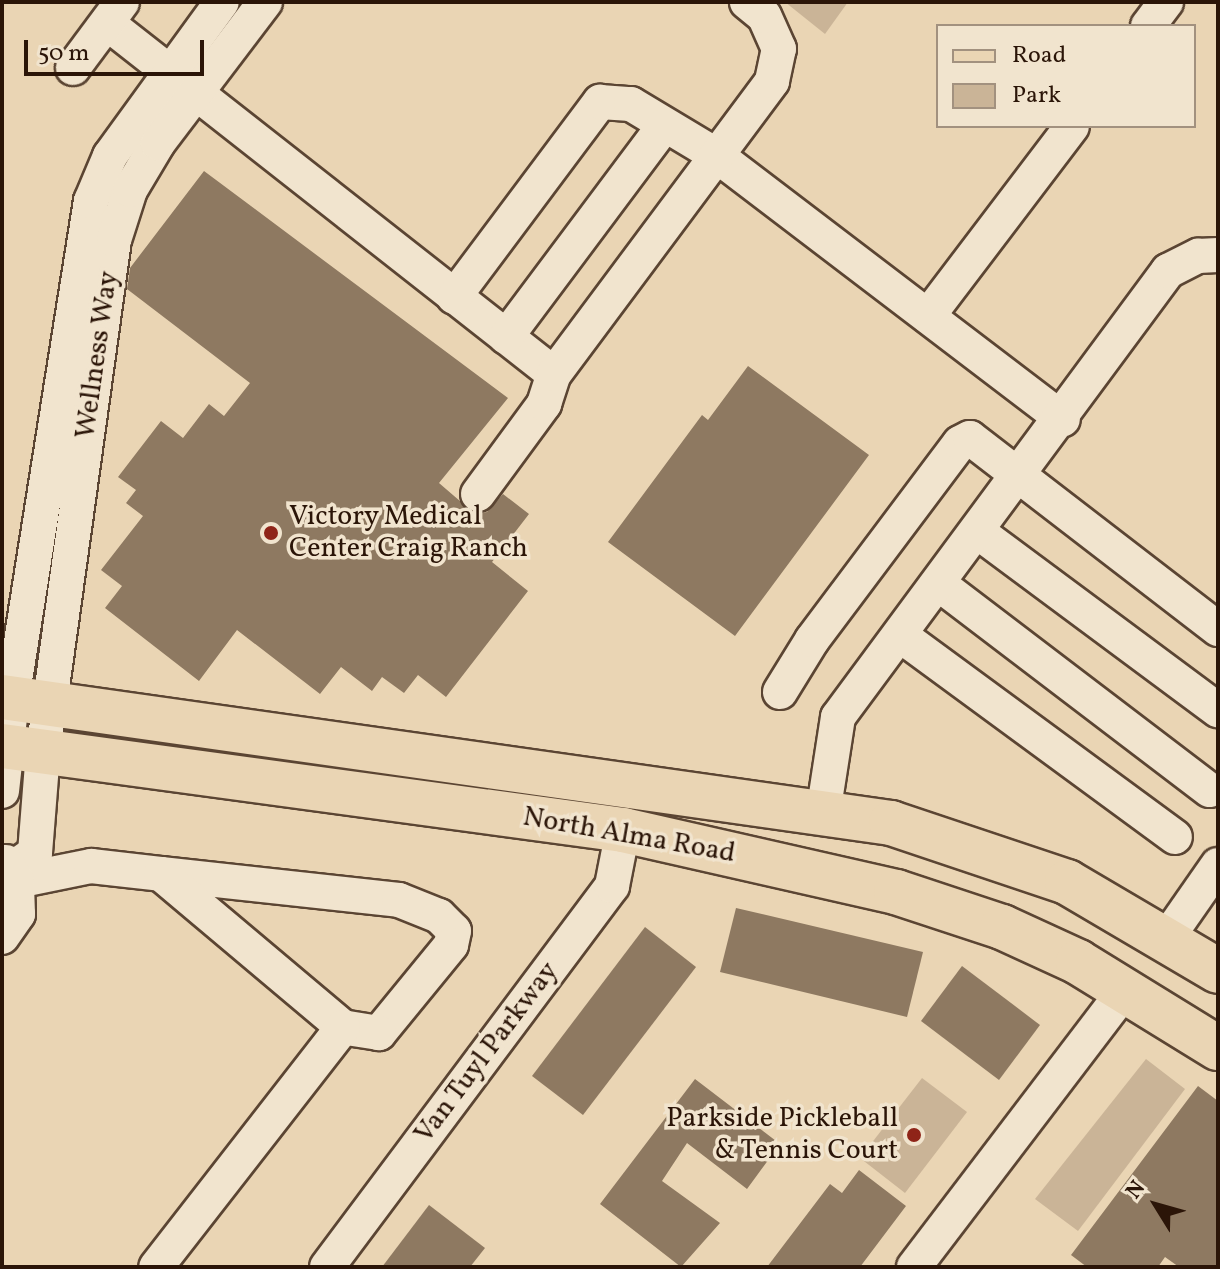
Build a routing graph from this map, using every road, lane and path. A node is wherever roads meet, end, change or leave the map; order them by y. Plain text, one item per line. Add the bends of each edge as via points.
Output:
1 (222, 2) edge
2 (265, 2) edge
3 (748, 2) edge
4 (1166, 2) edge
5 (114, 12) edge
6 (1150, 24) edge
7 (73, 68) dead end
8 (168, 75) junction
9 (194, 96) junction
10 (664, 126) junction
11 (1070, 128) edge
12 (716, 155) junction
13 (1218, 255) edge
14 (454, 297) junction
15 (928, 316) junction
16 (506, 337) junction
17 (80, 366) junction
18 (554, 374) junction
19 (1063, 419) junction
20 (1018, 478) junction
21 (45, 483) junction
22 (81, 487) junction
23 (478, 494) dead end
24 (978, 532) junction
25 (939, 584) junction
26 (1218, 629) edge
27 (900, 635) junction
28 (780, 692) dead end
29 (21, 700) edge
30 (1218, 710) edge
31 (17, 748) edge
32 (1209, 790) dead end
33 (2, 791) edge
34 (823, 814) junction
35 (623, 830) junction
36 (1175, 837) dead end
37 (1218, 865) edge
38 (8, 871) edge
39 (161, 874) junction
40 (2, 937) edge
41 (1167, 938) junction
42 (1218, 971) edge
43 (1125, 990) junction
44 (343, 1027) junction
45 (1218, 1048) edge
46 (156, 1267) edge
47 (327, 1267) edge
48 (914, 1267) edge

1 - 8 street, Wellness Way
2 - 9 street, Wellness Way
3 - 12 street via 764,16 779,49 777,60 772,81
4 - 6 street
5 - 7 street
5 - 8 street
8 - 9 street
8 - 17 street, Wellness Way via 110,156 91,201
9 - 14 street
9 - 17 street, Wellness Way via 130,190
10 - 12 street
10 - 14 street via 631,104 600,102
10 - 16 street
11 - 15 street
12 - 15 street
12 - 18 street
13 - 19 street via 1198,256 1168,271
14 - 16 street
15 - 19 street
16 - 18 street
17 - 21 street, Wellness Way
17 - 22 street, Wellness Way
18 - 23 street via 544,404
19 - 20 street
20 - 24 street
20 - 26 street
20 - 28 street via 970,438 960,443 812,640
21 - 22 street
21 - 29 street, Wellness Way
22 - 29 street, Wellness Way
24 - 25 street
24 - 30 street
25 - 27 street
25 - 32 street
27 - 34 street via 838,717
27 - 36 street
29 - 31 street, Wellness Way
29 - 34 main road, North Alma Road
31 - 33 street
31 - 35 main road, North Alma Road
31 - 38 street via 35,853
34 - 41 main road, North Alma Road via 891,823 1067,882
35 - 43 main road, North Alma Road via 896,892 1002,927
35 - 47 street, Van Tuyl Parkway via 612,886
37 - 41 street
38 - 39 street via 91,866
38 - 40 street via 18,914
39 - 44 street
39 - 44 street via 399,900 439,916 454,931 451,945 379,1033
41 - 42 main road, North Alma Road
41 - 43 main road
43 - 45 main road, North Alma Road
43 - 48 street
44 - 46 street

